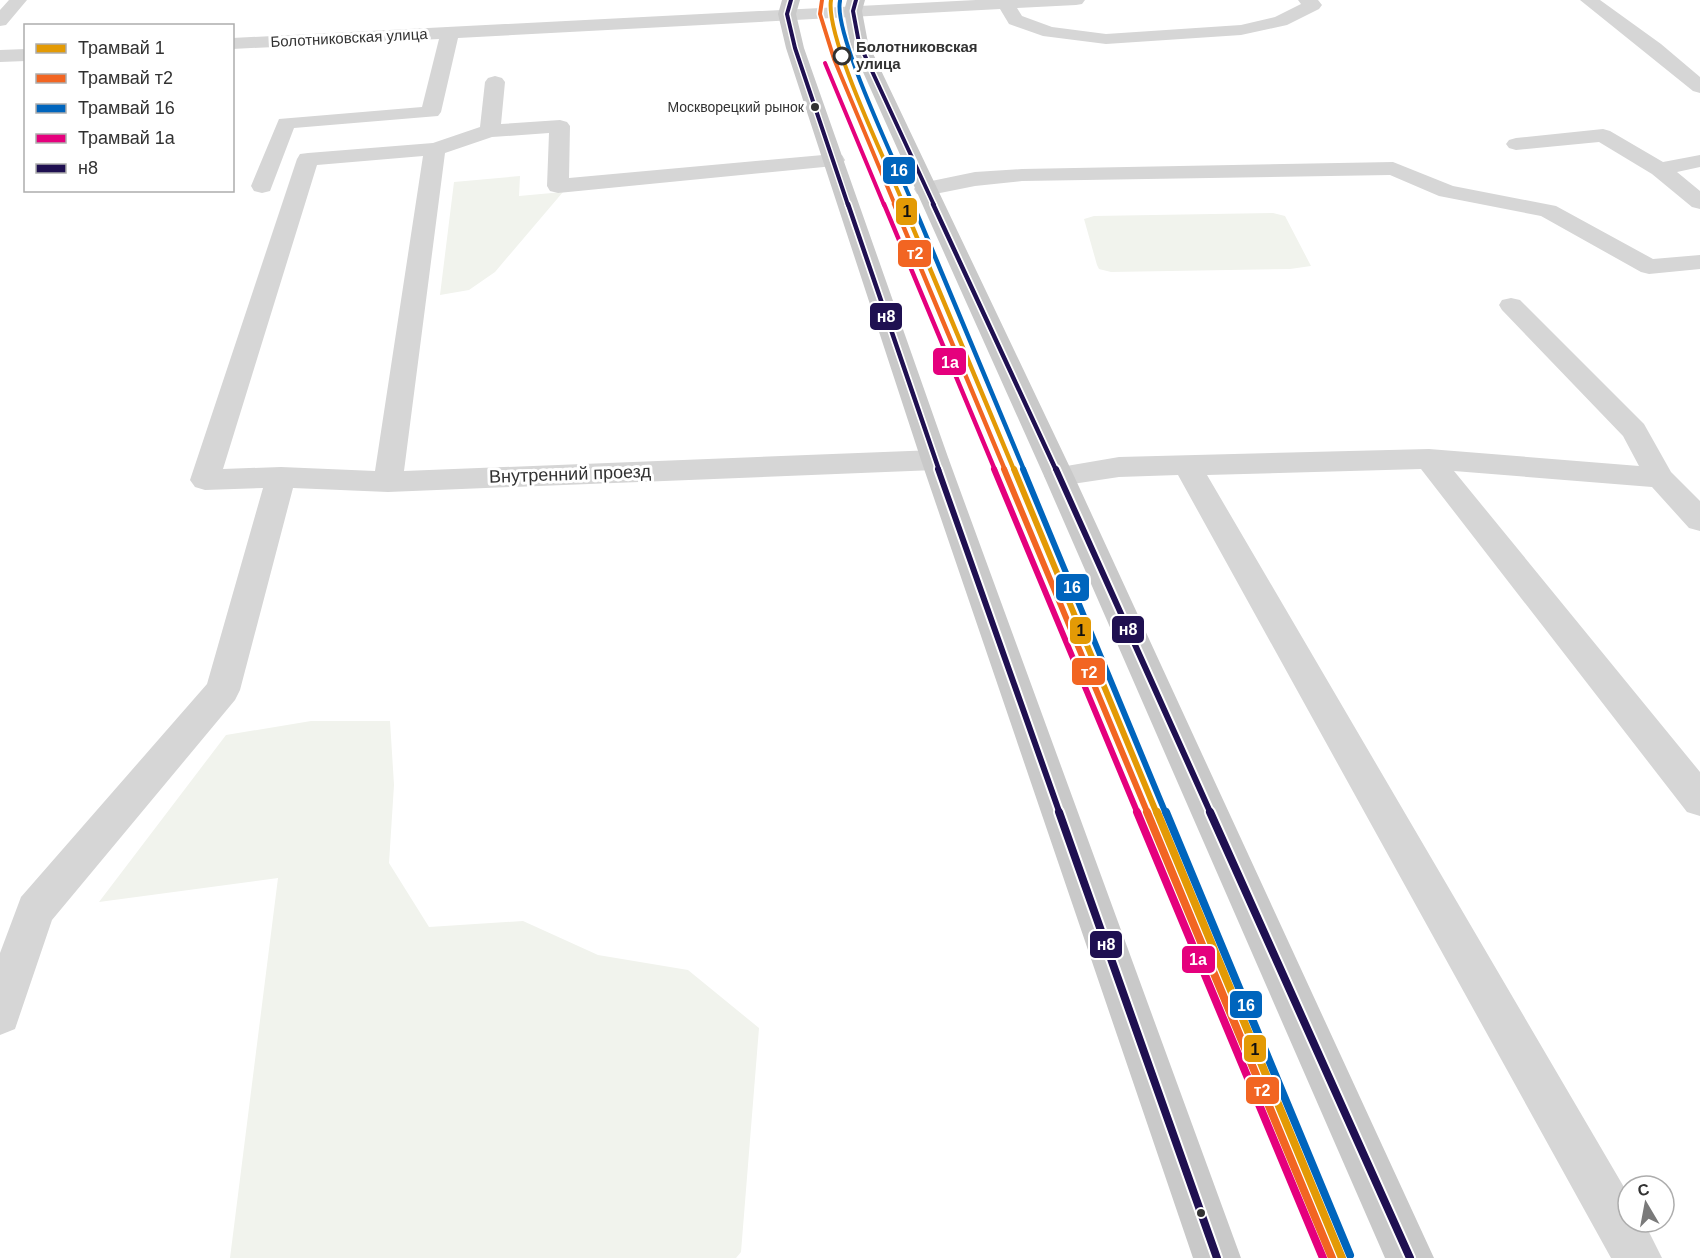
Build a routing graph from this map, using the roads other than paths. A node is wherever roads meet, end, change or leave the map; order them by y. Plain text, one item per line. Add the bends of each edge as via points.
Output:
1 (18, 0) edge
2 (1076, 0) edge
3 (1307, 0) edge
4 (1589, 0) edge
5 (1005, 3) junction
6 (854, 5) edge
7 (789, 7) edge
8 (0, 21) edge
9 (450, 32) junction
10 (234, 44) edge
11 (24, 55) edge
12 (0, 56) edge
13 (495, 82) dead end
14 (1700, 87) edge
15 (490, 131) junction
16 (1516, 144) dead end
17 (435, 149) junction
18 (834, 159) junction
19 (1700, 161) edge
20 (1660, 169) junction
21 (262, 186) dead end
22 (925, 189) junction
23 (1700, 202) edge
24 (1700, 262) edge
25 (1511, 305) dead end
26 (1429, 459) junction
27 (935, 460) junction
28 (1187, 465) junction
29 (1059, 476) junction
30 (282, 477) junction
31 (1660, 478) junction
32 (388, 482) junction
33 (1700, 520) edge
34 (1700, 800) edge
35 (0, 1014) edge
36 (1217, 1258) edge
37 (1410, 1258) edge
38 (1638, 1258) edge

1 - 8 street
2 - 5 street, Болотниковская улица
3 - 5 street via 1313,5 1281,21 1241,30 1106,39 1048,32 1015,20
4 - 14 street
5 - 6 street, Болотниковская улица
6 - 7 street, Болотниковская улица
6 - 22 main road via 859,43
7 - 9 street, Болотниковская улица
7 - 18 main road via 795,48
9 - 10 street, Болотниковская улица
9 - 21 street via 431,112 286,123
11 - 12 street
13 - 15 street
15 - 17 street
15 - 18 street via 560,126 558,186
16 - 20 street via 1604,135
17 - 30 street, Внутренний проезд via 308,159 205,480
17 - 32 street
18 - 27 main road
19 - 20 street
20 - 23 street
22 - 24 street via 1022,175 1393,168 1447,192 1548,211 1649,267
22 - 29 main road
25 - 31 street via 1634,431
26 - 28 street
26 - 31 street
26 - 34 street
27 - 32 street, Внутренний проезд
27 - 36 main road
28 - 29 street via 1119,467
28 - 38 street
29 - 37 main road
30 - 32 street, Внутренний проезд
30 - 35 street via 223,690 35,910
31 - 33 street

